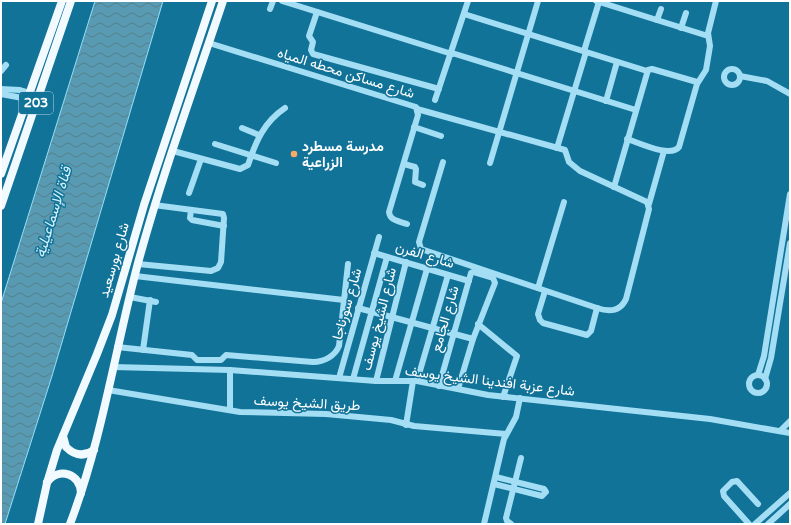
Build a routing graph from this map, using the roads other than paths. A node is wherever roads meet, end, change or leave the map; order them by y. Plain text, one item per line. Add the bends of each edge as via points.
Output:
1 (62, 1) edge
2 (71, 1) edge
3 (212, 1) edge
4 (223, 1) edge
5 (273, 1) edge
6 (282, 1) edge
7 (468, 1) edge
8 (538, 1) edge
9 (598, 1) edge
10 (716, 1) edge
11 (270, 9) dead end
12 (661, 9) dead end
13 (317, 12) junction
14 (686, 13) dead end
15 (464, 14) junction
16 (657, 20) junction
17 (681, 28) junction
18 (528, 34) junction
19 (708, 36) junction
20 (209, 43) junction
21 (585, 52) junction
22 (452, 53) junction
23 (617, 62) junction
24 (6, 65) dead end
25 (1, 71) edge
26 (647, 71) junction
27 (516, 73) junction
28 (740, 76) dead end
29 (698, 82) junction
30 (1, 89) edge
31 (439, 89) junction
32 (574, 91) junction
33 (1, 94) edge
34 (790, 94) edge
35 (29, 96) junction
36 (435, 100) dead end
37 (606, 101) junction
38 (285, 108) dead end
39 (417, 109) junction
40 (636, 110) junction
41 (414, 127) junction
42 (242, 128) dead end
43 (499, 131) junction
44 (259, 135) junction
45 (441, 136) dead end
46 (627, 139) junction
47 (215, 144) dead end
48 (557, 148) junction
49 (173, 151) junction
50 (664, 151) junction
51 (5, 152) edge
52 (252, 155) junction
53 (201, 159) junction
54 (444, 162) dead end
55 (276, 163) dead end
56 (490, 163) dead end
57 (404, 164) junction
58 (1, 174) edge
59 (423, 185) dead end
60 (614, 186) junction
61 (189, 193) dead end
62 (790, 194) edge
63 (564, 202) dead end
64 (649, 204) junction
65 (154, 205) junction
66 (1, 206) edge
67 (190, 210) junction
68 (407, 224) dead end
69 (788, 224) edge
70 (224, 226) junction
71 (379, 237) dead end
72 (790, 243) edge
73 (374, 253) junction
74 (388, 257) junction
75 (406, 262) junction
76 (138, 264) junction
77 (348, 264) dead end
78 (427, 269) junction
79 (778, 271) junction
80 (785, 273) junction
81 (448, 275) junction
82 (135, 276) junction
83 (469, 281) junction
84 (538, 288) junction
85 (545, 291) junction
86 (130, 297) junction
87 (344, 300) junction
88 (358, 308) junction
89 (597, 308) junction
90 (372, 312) junction
91 (392, 317) junction
92 (769, 321) junction
93 (412, 322) junction
94 (777, 322) junction
95 (478, 324) junction
96 (432, 328) junction
97 (454, 334) junction
98 (473, 339) junction
99 (117, 347) junction
100 (143, 350) junction
101 (113, 368) junction
102 (230, 370) junction
103 (758, 375) junction
104 (339, 378) junction
105 (765, 378) junction
106 (353, 379) junction
107 (376, 381) junction
108 (395, 381) junction
109 (415, 381) junction
110 (439, 386) junction
111 (458, 389) junction
112 (108, 390) junction
113 (503, 397) junction
114 (520, 398) junction
115 (230, 410) junction
116 (790, 421) edge
117 (406, 425) junction
118 (780, 431) junction
119 (790, 433) edge
120 (506, 434) junction
121 (63, 435) junction
122 (94, 450) junction
123 (521, 458) dead end
124 (496, 477) junction
125 (515, 482) junction
126 (47, 483) junction
127 (494, 484) junction
128 (528, 485) junction
129 (513, 489) junction
130 (526, 492) junction
131 (81, 493) junction
132 (790, 493) edge
133 (758, 504) dead end
134 (790, 504) edge
135 (38, 524) edge
136 (70, 524) edge
137 (484, 524) edge
138 (511, 524) edge
139 (749, 524) edge
140 (755, 524) edge
141 (768, 524) edge

1 - 35 main road, 203
2 - 66 main road, 203
3 - 121 main road, شارع بورسعيد via 144,205 109,321
4 - 20 main road, شارع بورسعيد
5 - 11 street
6 - 13 street
7 - 15 street
8 - 18 street
9 - 16 street
9 - 21 street
10 - 19 street
12 - 16 street
13 - 22 street
13 - 31 street via 309,36 313,42 313,54
14 - 17 street
15 - 18 street
15 - 22 street
16 - 17 street
17 - 19 street
18 - 21 street
18 - 27 street
19 - 29 street via 710,46 706,70
20 - 39 street, شارع مساكن محطه المياه via 413,105
20 - 49 main road, شارع بورسعيد
21 - 23 street
21 - 32 street
22 - 27 street
22 - 31 street
23 - 26 street
23 - 37 street
24 - 25 street
26 - 29 street via 652,69
26 - 40 street
27 - 32 street
27 - 43 street
28 - 34 street via 768,81
29 - 50 street via 679,147 672,152
30 - 35 street via 20,90
31 - 36 street
32 - 37 street
32 - 48 street
33 - 35 street
35 - 51 main road, 203
37 - 40 street
38 - 44 street via 270,120
39 - 41 street, شارع مساكن محطه المياه
39 - 43 street
40 - 46 street
41 - 45 street
41 - 57 street, شارع مساكن محطه المياه
42 - 44 street
43 - 48 street
43 - 56 street
44 - 52 street
46 - 50 street
46 - 60 street
47 - 52 street
48 - 60 street via 566,152 569,162 575,168
49 - 53 street
49 - 65 main road, شارع بورسعيد
50 - 64 street
51 - 58 main road, 203
52 - 53 street via 248,165 243,169
52 - 55 street
53 - 61 street
54 - 84 street via 419,242 420,248
57 - 59 street via 416,168 415,182
57 - 68 street, شارع مساكن محطه المياه via 389,214 393,220
60 - 64 street
62 - 69 street
63 - 84 street
64 - 89 street via 650,209 624,302 613,311
65 - 67 street
65 - 76 main road, شارع بورسعيد
67 - 70 street via 192,220
67 - 70 street via 223,214
69 - 79 street
70 - 76 street via 221,262 215,270
71 - 73 street, شارع سورناجا
72 - 80 street
73 - 74 street, شارع الفرن
73 - 88 street, شارع سورناجا
74 - 75 street, شارع الفرن
74 - 90 street
75 - 78 street, شارع الفرن
75 - 91 street, شارع الشيخ يوسف
76 - 82 main road, شارع بورسعيد
77 - 87 street
78 - 81 street, شارع الفرن
78 - 93 street
79 - 80 street
79 - 92 street
80 - 94 street
81 - 83 street, شارع الفرن
81 - 96 street
82 - 86 main road, شارع بورسعيد
82 - 87 street
83 - 95 street via 472,272 493,278 495,281
83 - 97 street, شارع الجامع
84 - 85 street
85 - 89 street
85 - 89 street via 538,314 543,323 587,335 591,331
86 - 99 main road, شارع بورسعيد
86 - 100 street via 153,301
87 - 100 street via 340,346 333,355 319,362 226,355 221,360 197,360 192,355
88 - 90 street
88 - 104 street, شارع سورناجا
90 - 91 street
90 - 106 street
91 - 93 street
91 - 107 street, شارع الشيخ يوسف
92 - 94 street
92 - 103 street via 764,356
93 - 96 street
93 - 108 street
94 - 105 street
95 - 98 street
95 - 113 street via 518,356
96 - 97 street
96 - 109 street
97 - 98 street
97 - 110 street, شارع الجامع
98 - 111 street
99 - 100 street
99 - 101 main road, شارع بورسعيد
101 - 102 street, شارع عزبة افندينا الشيخ يوسف
101 - 112 main road, شارع بورسعيد
102 - 104 street, شارع عزبة افندينا الشيخ يوسف
102 - 115 street
103 - 105 street
103 - 105 street via 750,381 750,386 755,392 765,389
104 - 106 street, شارع عزبة افندينا الشيخ يوسف
106 - 107 street, شارع عزبة افندينا الشيخ يوسف
107 - 108 street, شارع عزبة افندينا الشيخ يوسف
108 - 109 street, شارع عزبة افندينا الشيخ يوسف
109 - 110 street, شارع عزبة افندينا الشيخ يوسف
109 - 117 street
110 - 111 street, شارع عزبة افندينا الشيخ يوسف
111 - 113 street, شارع عزبة افندينا الشيخ يوسف
112 - 115 street, طريق الشيخ يوسف
112 - 122 main road, شارع بورسعيد
113 - 114 street, شارع عزبة افندينا الشيخ يوسف
114 - 118 street, شارع عزبة افندينا الشيخ يوسف via 710,419
114 - 120 street via 516,417
115 - 117 street, طريق الشيخ يوسف via 326,414 391,420
116 - 118 street
117 - 120 street, طريق الشيخ يوسف
118 - 119 street, شارع عزبة افندينا الشيخ يوسف
120 - 124 street
121 - 122 main road via 66,447 76,455
121 - 126 main road, شارع بورسعيد
122 - 131 main road, شارع بورسعيد
123 - 125 street
124 - 125 street
124 - 127 street
125 - 128 street
125 - 129 street
126 - 131 main road via 52,477 65,473 72,475 80,486
126 - 135 main road, شارع بورسعيد
127 - 129 street
127 - 137 street
128 - 130 street
128 - 130 street via 544,489 546,492 542,496
129 - 130 street
129 - 138 street via 506,518
131 - 136 main road, شارع بورسعيد
132 - 140 street
133 - 139 street via 737,481 732,482 723,491 724,496
134 - 141 street

